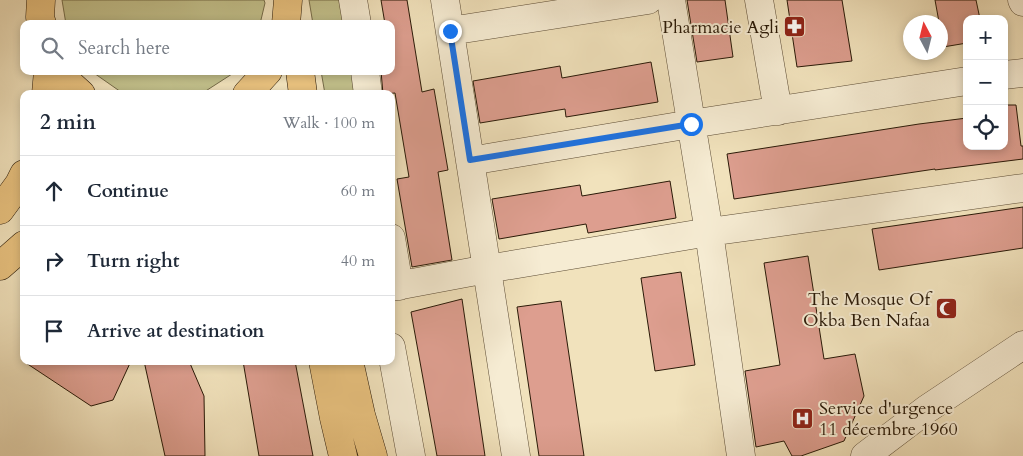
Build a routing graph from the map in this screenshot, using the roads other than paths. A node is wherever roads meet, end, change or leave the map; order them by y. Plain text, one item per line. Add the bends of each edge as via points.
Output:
1 (41, 0) edge
2 (354, 0) edge
3 (445, 0) edge
4 (648, 0) edge
5 (671, 0) edge
6 (759, 0) edge
7 (41, 20) edge
8 (356, 20) edge
9 (450, 31) junction
10 (1023, 73) edge
11 (48, 75) edge
12 (64, 75) edge
13 (265, 75) edge
14 (301, 75) edge
15 (366, 75) edge
16 (1008, 75) edge
17 (963, 82) edge
18 (46, 90) edge
19 (77, 90) edge
20 (251, 90) edge
21 (302, 90) edge
22 (367, 90) edge
23 (778, 111) junction
24 (691, 124) junction
25 (470, 160) junction
26 (20, 182) edge
27 (1023, 188) edge
28 (0, 210) edge
29 (709, 232) junction
30 (20, 248) edge
31 (0, 266) edge
32 (487, 269) junction
33 (395, 287) edge
34 (1023, 345) edge
35 (325, 365) edge
36 (350, 365) edge
37 (394, 365) edge
38 (343, 456) edge
39 (373, 456) edge
40 (411, 456) edge
41 (516, 456) edge
42 (741, 456) edge
43 (865, 456) edge

1 - 7 main road
2 - 8 street
3 - 9 street
4 - 9 street
5 - 24 street
6 - 23 street
9 - 25 street
10 - 16 street
11 - 18 main road
12 - 19 main road
13 - 20 main road
14 - 21 main road
15 - 22 street
17 - 23 street
23 - 24 street
24 - 25 street
24 - 29 street
25 - 32 street
26 - 28 main road
27 - 29 street
29 - 32 street
29 - 42 street
30 - 31 main road
32 - 33 street
32 - 41 street
34 - 43 street via 926,409
35 - 38 main road
36 - 39 main road
37 - 40 street

